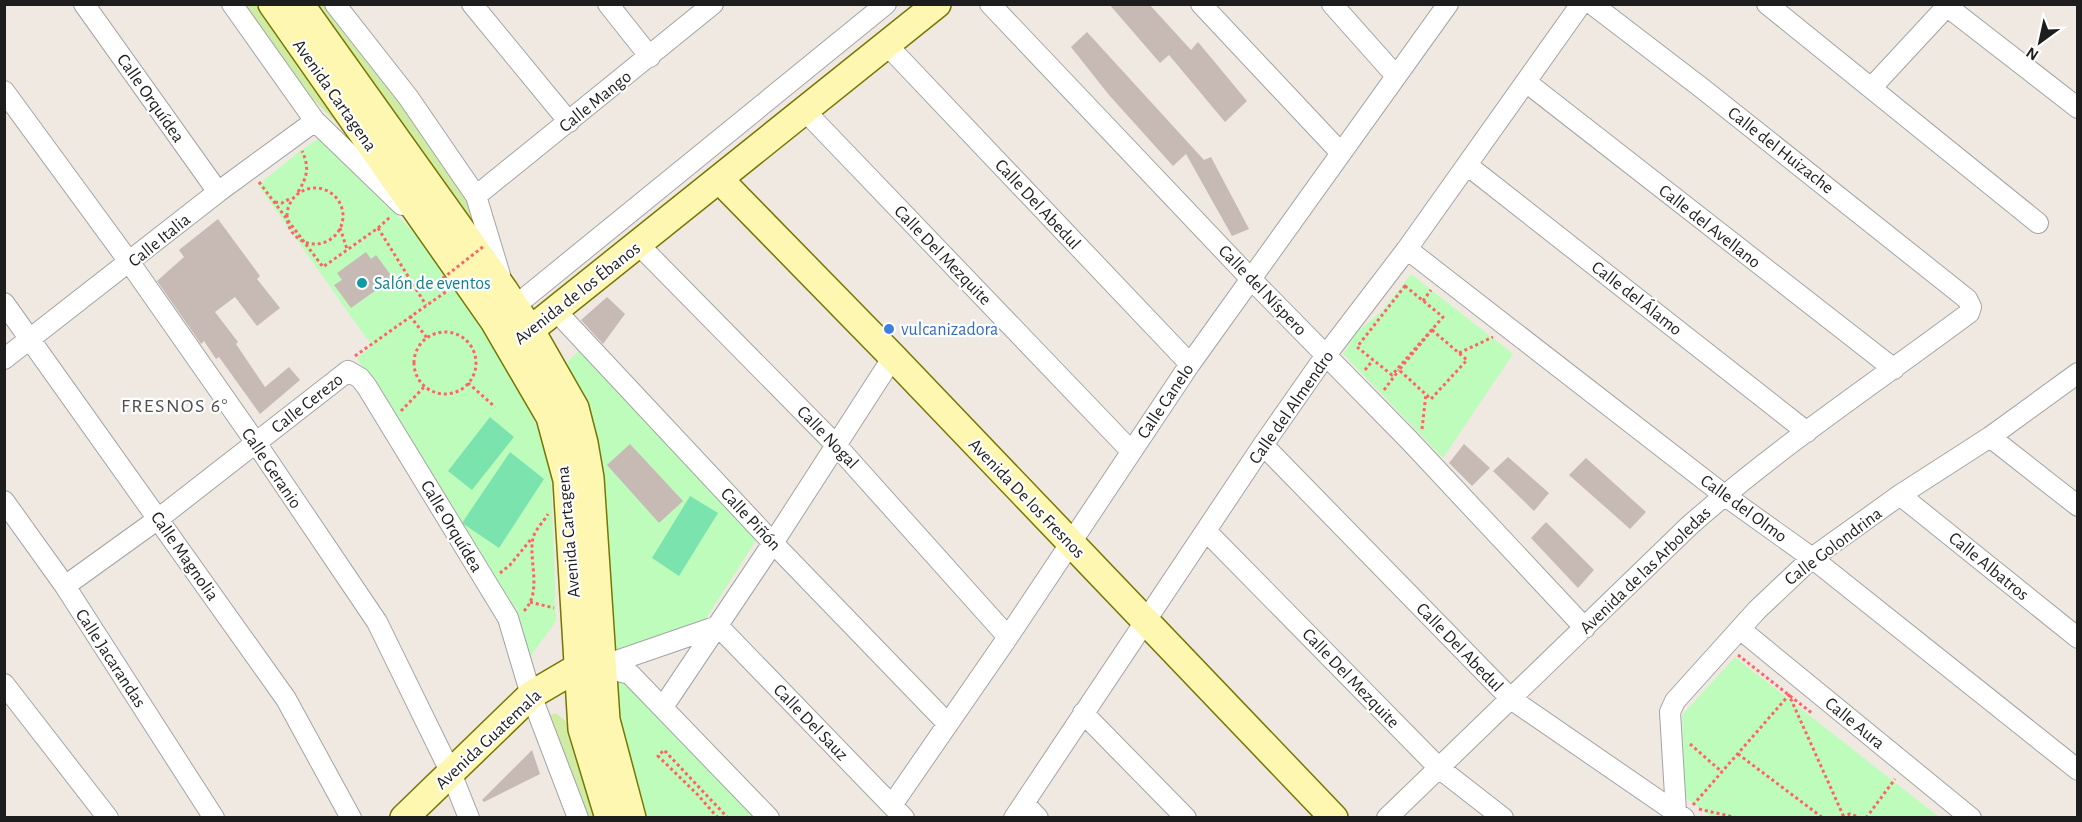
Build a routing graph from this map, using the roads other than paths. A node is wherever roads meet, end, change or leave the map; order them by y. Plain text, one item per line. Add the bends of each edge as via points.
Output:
1 (84, 4) edge
2 (232, 4) edge
3 (272, 4) edge
4 (300, 4) edge
5 (335, 4) edge
6 (472, 4) edge
7 (609, 4) edge
8 (713, 4) edge
9 (886, 4) edge
10 (937, 4) edge
11 (990, 4) edge
12 (1201, 4) edge
13 (1332, 4) edge
14 (1448, 4) edge
15 (1581, 4) edge
16 (1592, 4) edge
17 (1767, 4) edge
18 (1947, 5) edge
19 (887, 45) junction
20 (650, 57) junction
21 (1396, 76) junction
22 (1526, 82) junction
23 (1872, 87) junction
24 (4, 91) edge
25 (2078, 108) edge
26 (804, 111) junction
27 (315, 121) junction
28 (569, 122) junction
29 (1341, 153) junction
30 (1467, 165) junction
31 (719, 179) junction
32 (218, 192) junction
33 (476, 196) junction
34 (2038, 223) dead end
35 (432, 233) junction
36 (639, 245) junction
37 (1407, 249) junction
38 (130, 263) junction
39 (1250, 278) junction
40 (510, 298) junction
41 (1967, 299) joint
42 (4, 303) edge
43 (556, 311) junction
44 (31, 339) junction
45 (520, 339) junction
46 (1326, 355) junction
47 (893, 357) junction
48 (4, 359) edge
49 (351, 364) joint
50 (1190, 364) junction
51 (1894, 369) junction
52 (2076, 377) edge
53 (1807, 432) junction
54 (1990, 437) junction
55 (256, 443) junction
56 (836, 444) junction
57 (1263, 445) junction
58 (1131, 451) junction
59 (1724, 495) junction
60 (1900, 495) junction
61 (4, 501) edge
62 (2078, 506) edge
63 (158, 519) junction
64 (1206, 531) junction
65 (773, 543) junction
66 (1070, 544) junction
67 (1812, 558) junction
68 (65, 586) junction
69 (1145, 621) junction
70 (718, 627) junction
71 (1585, 628) junction
72 (1740, 629) junction
73 (1008, 637) junction
74 (2078, 638) edge
75 (590, 667) junction
76 (4, 684) edge
77 (531, 695) junction
78 (1511, 699) junction
79 (663, 707) junction
80 (1083, 713) junction
81 (948, 724) junction
82 (1439, 768) junction
83 (2078, 770) edge
84 (452, 773) junction
85 (1019, 810) edge
86 (898, 811) edge
87 (1684, 812) edge
88 (108, 818) edge
89 (214, 818) edge
90 (351, 818) edge
91 (404, 818) edge
92 (469, 818) edge
93 (578, 818) edge
94 (609, 818) edge
95 (632, 818) edge
96 (769, 818) edge
97 (1038, 818) edge
98 (1186, 818) edge
99 (1334, 818) edge
100 (1387, 818) edge
101 (1503, 818) edge
102 (1971, 818) edge

1 - 32 street, Calle Orquídea
2 - 27 street
3 - 35 street, Avenida Cartagena
4 - 40 street, Avenida Cartagena
5 - 33 street via 408,97
6 - 28 street
7 - 20 street
8 - 20 street, Calle Mango
9 - 40 street, Avenida de los Ébanos
10 - 19 street, Avenida de los Ébanos
11 - 39 street, Calle del Níspero
12 - 29 street
13 - 21 street
14 - 21 street, Calle Canelo
15 - 22 street, Calle del Almendro
16 - 41 street, Calle del Huizache
17 - 23 street
18 - 23 street
18 - 25 street
19 - 26 street, Avenida de los Ébanos
19 - 50 street, Calle Del Abedul
20 - 28 street, Calle Mango
21 - 29 street, Calle Canelo
22 - 30 street, Calle del Almendro
22 - 51 street, Calle del Avellano
23 - 34 street
24 - 38 street, Calle Geranio
26 - 31 street, Avenida de los Ébanos
26 - 58 street, Calle Del Mezquite
27 - 32 street, Calle Italia
27 - 35 street
28 - 33 street, Calle Mango
29 - 39 street, Calle Canelo
30 - 37 street, Calle del Almendro
30 - 53 street, Calle del Álamo
31 - 36 street, Avenida de los Ébanos
31 - 47 street, Avenida De los Fresnos
32 - 38 street, Calle Italia
33 - 40 street
35 - 45 street, Avenida Cartagena
36 - 43 street, Avenida de los Ébanos
36 - 56 street, Calle Nogal
37 - 46 street, Calle del Almendro
37 - 59 street, Calle del Olmo
38 - 44 street, Calle Italia
38 - 55 street, Calle Geranio
39 - 46 street, Calle del Níspero
39 - 50 street, Calle Canelo
40 - 45 street, Avenida Cartagena
41 - 51 street, Avenida de las Arboledas via 1969,314
42 - 44 street, Calle Magnolia
43 - 45 street, Avenida de los Ébanos
43 - 65 street, Calle Piñón
44 - 48 street, Calle Italia
44 - 63 street, Calle Magnolia
45 - 75 street, Avenida Cartagena via 550,417 567,480
46 - 57 street, Calle del Almendro
46 - 71 street, Calle del Níspero
47 - 56 street
47 - 66 street, Avenida De los Fresnos
49 - 55 street, Calle Cerezo
49 - 77 street, Calle Orquídea via 508,618
50 - 58 street, Calle Canelo
51 - 53 street, Avenida de las Arboledas
52 - 54 street, Calle Golondrina
53 - 59 street, Avenida de las Arboledas
54 - 60 street, Calle Golondrina
54 - 62 street
55 - 63 street, Calle Cerezo
55 - 84 street, Calle Geranio via 377,622
56 - 65 street
56 - 73 street, Calle Nogal
57 - 64 street, Calle del Almendro
57 - 78 street, Calle Del Abedul
58 - 66 street, Calle Canelo
59 - 67 street, Calle del Olmo
59 - 71 street, Avenida de las Arboledas
60 - 67 street, Calle Golondrina
60 - 74 street, Calle Albatros
61 - 68 street, Calle Jacarandas
63 - 68 street, Calle Cerezo
63 - 90 street, Calle Magnolia via 286,699
64 - 69 street, Calle del Almendro
64 - 82 street, Calle Del Mezquite
65 - 70 street
65 - 81 street, Calle Piñón
66 - 69 street, Avenida De los Fresnos
66 - 73 street, Calle Canelo
67 - 72 street, Calle Golondrina
67 - 83 street, Calle del Olmo
68 - 89 street, Calle Jacarandas
69 - 80 street, Calle del Almendro
69 - 99 street, Avenida De los Fresnos
70 - 75 street
70 - 79 street
70 - 86 street, Calle Del Sauz
71 - 78 street, Avenida de las Arboledas
72 - 87 street, Calle Golondrina via 1675,701 1670,712
72 - 102 street, Calle Aura
73 - 81 street, Calle Canelo
75 - 77 street, Avenida Guatemala
75 - 79 street via 630,674
75 - 94 street, Avenida Cartagena via 582,729
75 - 95 street, Avenida Cartagena
76 - 88 street
77 - 84 street, Avenida Guatemala
77 - 93 street, Calle Orquídea
78 - 82 street, Avenida de las Arboledas
78 - 87 street, Calle Del Abedul
79 - 96 street
80 - 85 street, Calle del Almendro
80 - 98 street
81 - 86 street, Calle Canelo
82 - 100 street, Avenida de las Arboledas
82 - 101 street, Calle Del Mezquite
84 - 91 street, Avenida Guatemala
84 - 92 street, Calle Geranio
85 - 97 street

